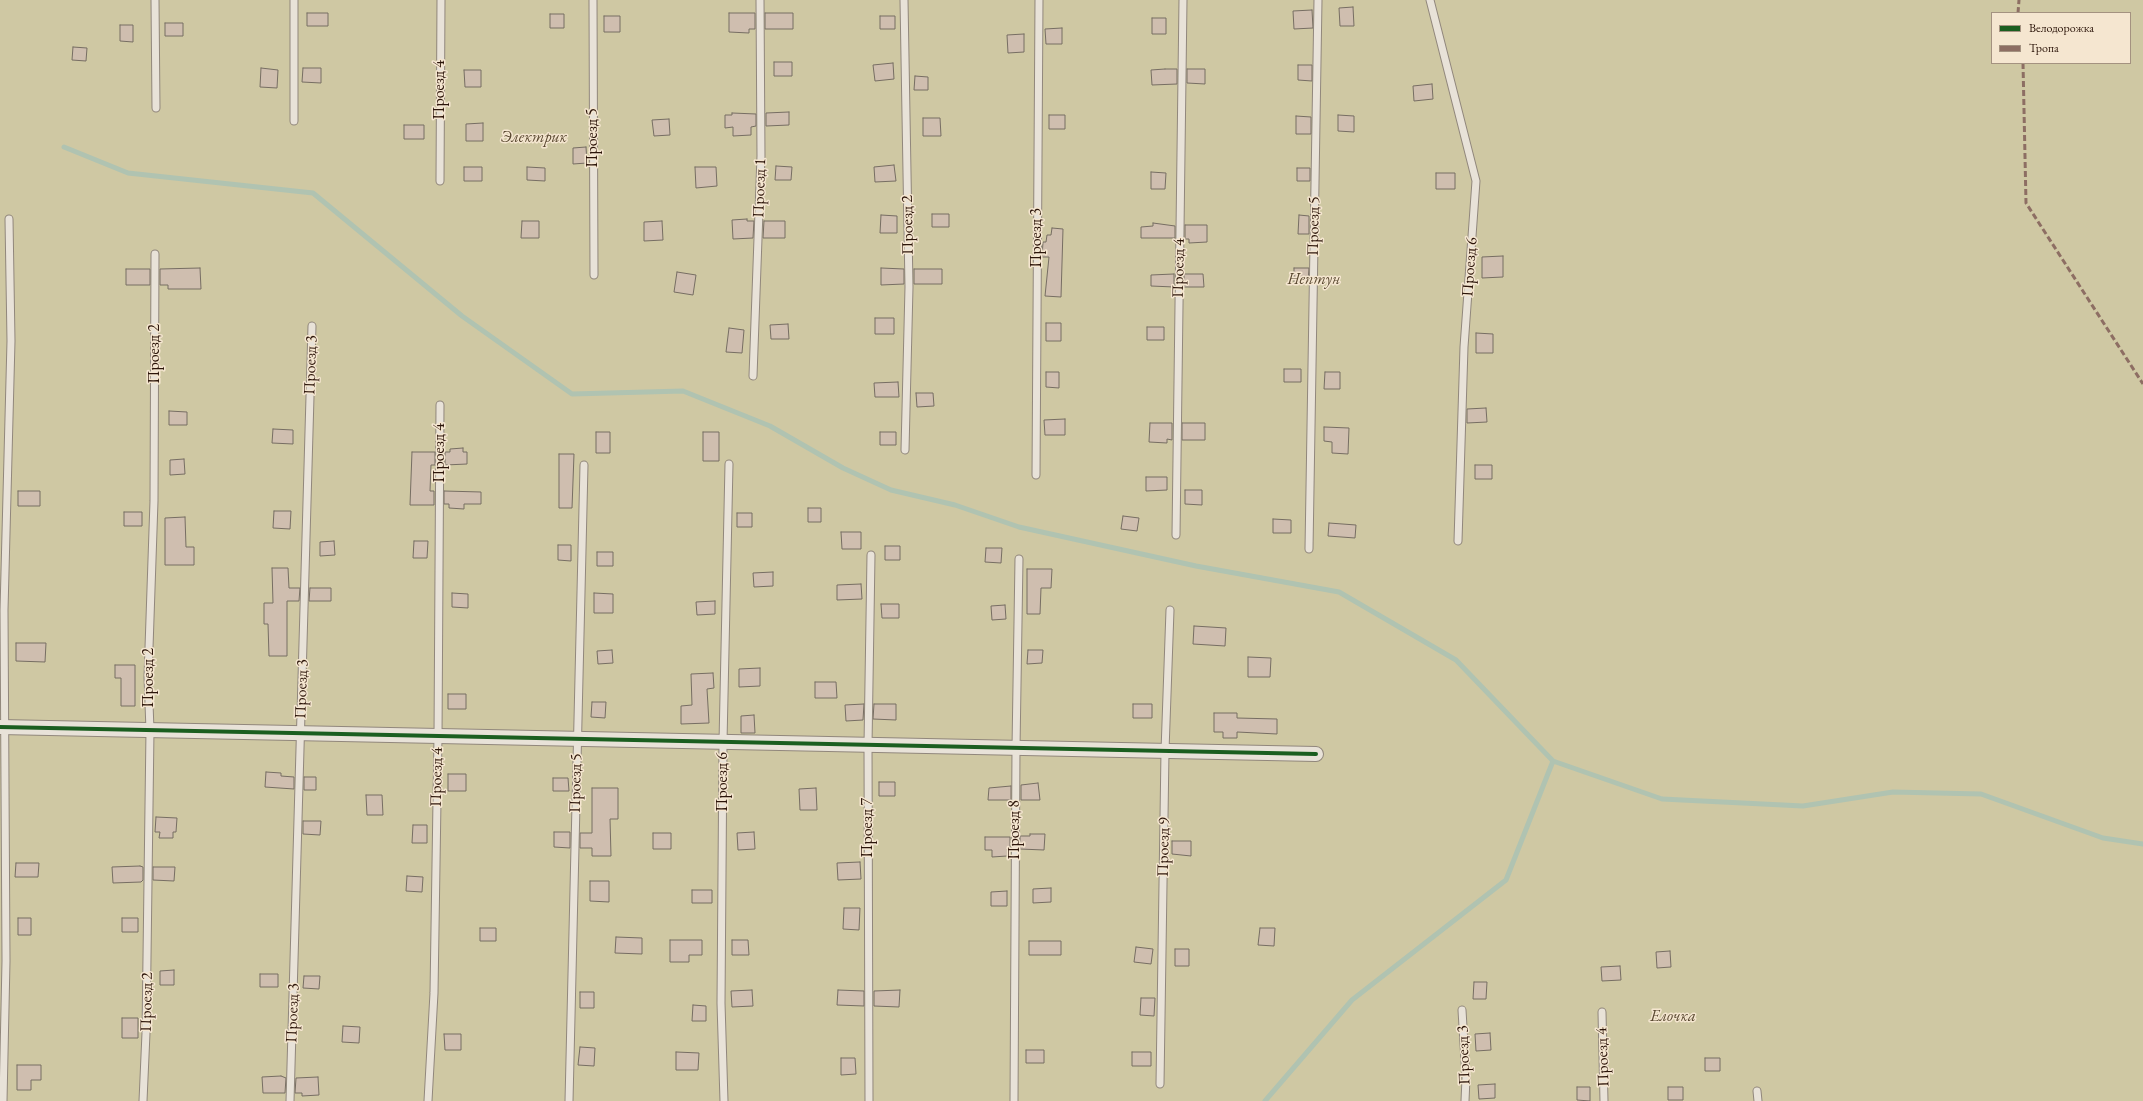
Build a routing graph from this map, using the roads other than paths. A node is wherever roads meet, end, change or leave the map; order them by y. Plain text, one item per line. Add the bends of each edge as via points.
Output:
1 (155, 0) edge
2 (294, 0) edge
3 (441, 0) edge
4 (592, 0) edge
5 (760, 0) edge
6 (904, 0) edge
7 (1039, 0) edge
8 (1182, 0) edge
9 (1318, 0) edge
10 (1430, 0) edge
11 (156, 108) dead end
12 (294, 121) dead end
13 (440, 181) dead end
14 (9, 219) dead end
15 (155, 254) dead end
16 (594, 275) dead end
17 (312, 326) dead end
18 (753, 376) dead end
19 (440, 405) dead end
20 (905, 450) dead end
21 (729, 464) dead end
22 (584, 465) dead end
23 (1036, 475) dead end
24 (1176, 535) dead end
25 (1458, 541) dead end
26 (1309, 549) dead end
27 (871, 555) dead end
28 (1019, 559) dead end
29 (1170, 610) dead end
30 (3, 727) edge
31 (150, 730) junction
32 (301, 734) junction
33 (438, 736) junction
34 (577, 739) junction
35 (723, 742) junction
36 (868, 745) junction
37 (1016, 748) junction
38 (1165, 751) junction
39 (1316, 754) dead end
40 (1462, 1010) dead end
41 (1602, 1012) dead end
42 (1160, 1084) dead end
43 (1757, 1091) dead end
44 (3, 1101) edge
45 (143, 1101) edge
46 (290, 1101) edge
47 (428, 1101) edge
48 (569, 1101) edge
49 (724, 1101) edge
50 (869, 1101) edge
51 (1014, 1101) edge
52 (1465, 1101) edge
53 (1604, 1101) edge
54 (1758, 1101) edge

1 - 11 lane
2 - 12 lane
3 - 13 lane, Проезд 4
4 - 16 lane, Проезд 5
5 - 18 lane, Проезд 1 via 761,156
6 - 20 lane, Проезд 2 via 909,287
7 - 23 lane, Проезд 3
8 - 24 lane, Проезд 4
9 - 26 lane, Проезд 5
10 - 25 lane, Проезд 6 via 1476,181 1464,347
14 - 30 lane via 11,340
15 - 31 lane, Проезд 2 via 154,501 148,677
17 - 32 lane, Проезд 3
19 - 33 lane, Проезд 4
21 - 35 lane, Проезд 6
22 - 34 lane, Проезд 5
27 - 36 lane, Проезд 7
28 - 37 lane, Проезд 8
29 - 38 lane, Проезд 9
30 - 31 street
30 - 44 lane via 6,962
31 - 32 street
31 - 45 lane, Проезд 2
32 - 33 street
32 - 46 lane, Проезд 3
33 - 34 street
33 - 47 lane, Проезд 4 via 434,993
34 - 35 street
34 - 48 lane, Проезд 5
35 - 36 street
35 - 49 lane, Проезд 6 via 721,1002
36 - 37 street
36 - 50 lane, Проезд 7
37 - 38 street
37 - 51 lane, Проезд 8
38 - 39 street
38 - 42 lane, Проезд 9
40 - 52 lane, Проезд 3
41 - 53 lane, Проезд 4
43 - 54 lane

